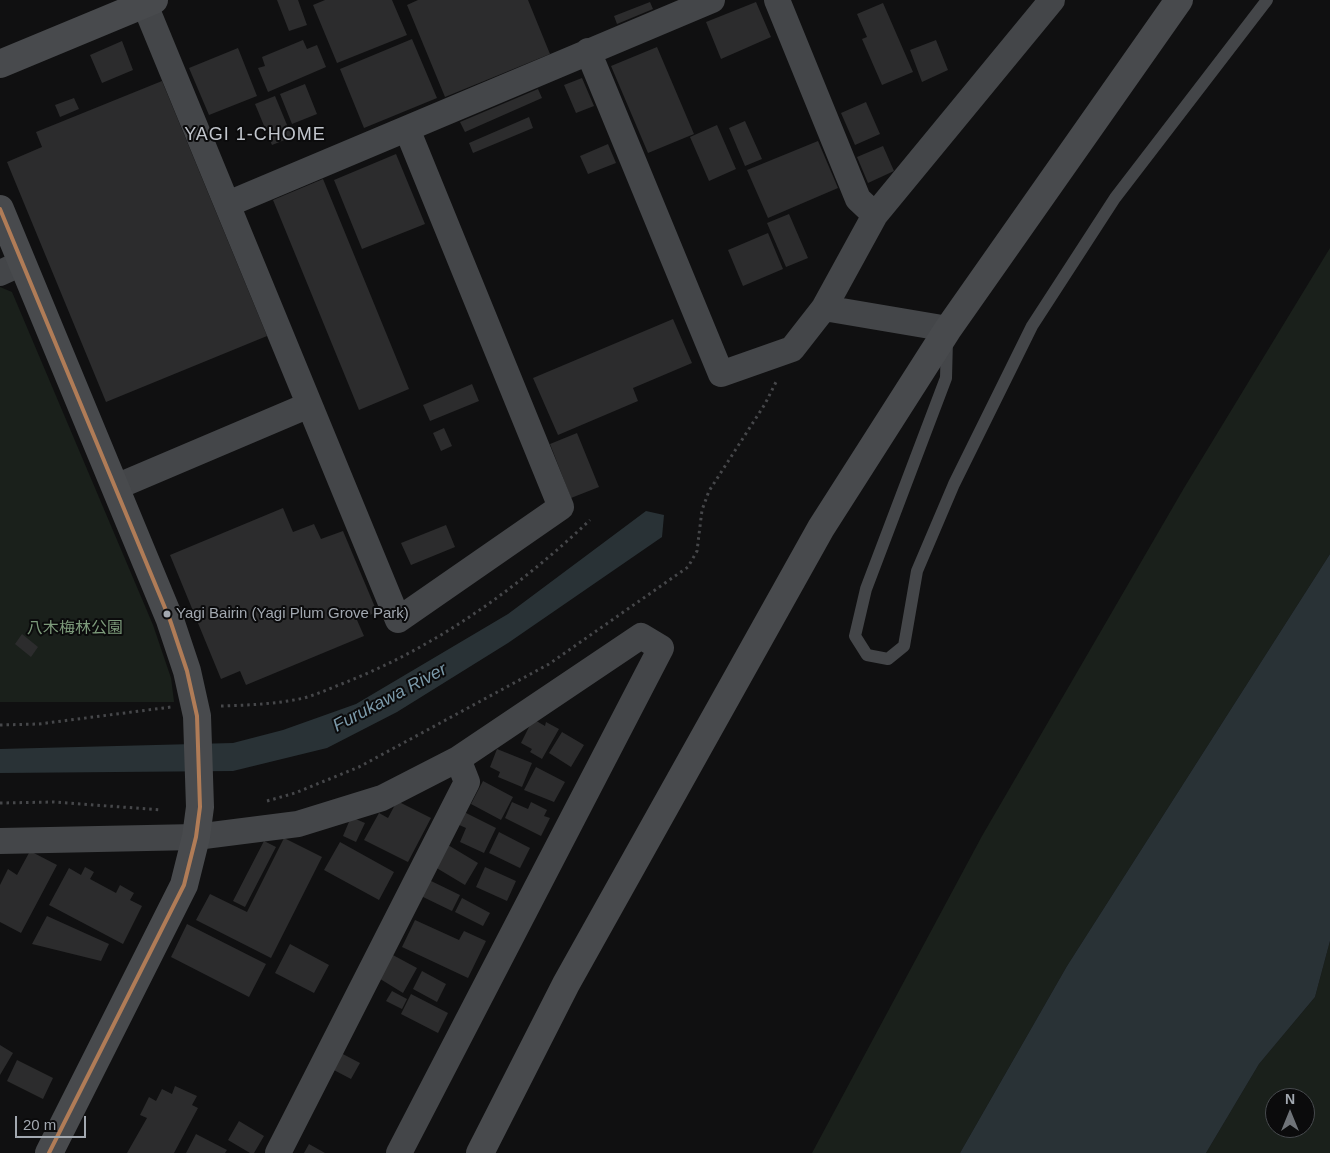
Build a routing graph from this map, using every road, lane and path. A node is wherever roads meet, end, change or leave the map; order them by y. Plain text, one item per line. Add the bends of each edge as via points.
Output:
1 (712, 0) edge
2 (777, 0) edge
3 (1052, 0) edge
4 (1179, 0) edge
5 (1267, 0) edge
6 (148, 1) edge
7 (673, 7) edge
8 (588, 50) junction
9 (0, 64) edge
10 (406, 129) junction
11 (228, 204) junction
12 (0, 209) edge
13 (874, 215) junction
14 (11, 268) edge
15 (824, 308) junction
16 (948, 329) junction
17 (792, 349) junction
18 (308, 405) junction
19 (116, 487) junction
20 (188, 711) junction
21 (0, 725) edge
22 (458, 759) junction
23 (262, 802) dead end
24 (0, 803) edge
25 (172, 811) dead end
26 (196, 837) junction
27 (0, 841) edge
28 (49, 1153) edge
29 (278, 1153) edge
30 (399, 1153) edge
31 (480, 1153) edge

1 - 7 street
2 - 13 street via 858,199
3 - 13 street
4 - 16 street
5 - 16 lane via 1115,198 1032,326 954,484 917,571 904,646 888,659 867,656 855,636 866,588 946,378
6 - 9 street
6 - 11 street
7 - 8 street
8 - 10 street
8 - 17 street via 721,374
10 - 11 street
10 - 18 street via 561,507 398,620
11 - 18 street
12 - 14 street
13 - 15 street
14 - 19 street
15 - 16 street
15 - 17 street
16 - 31 street via 821,528 566,984
17 - 23 path via 765,404 708,491 702,510 697,552 688,567 549,664 359,767
18 - 19 street
19 - 20 street via 187,671
20 - 21 path via 142,709 39,724
20 - 26 street via 200,807
22 - 26 street via 382,798 298,824
22 - 29 street via 467,782
22 - 30 street via 640,636 661,648
24 - 25 path via 54,802
26 - 27 street
26 - 28 street via 184,885

